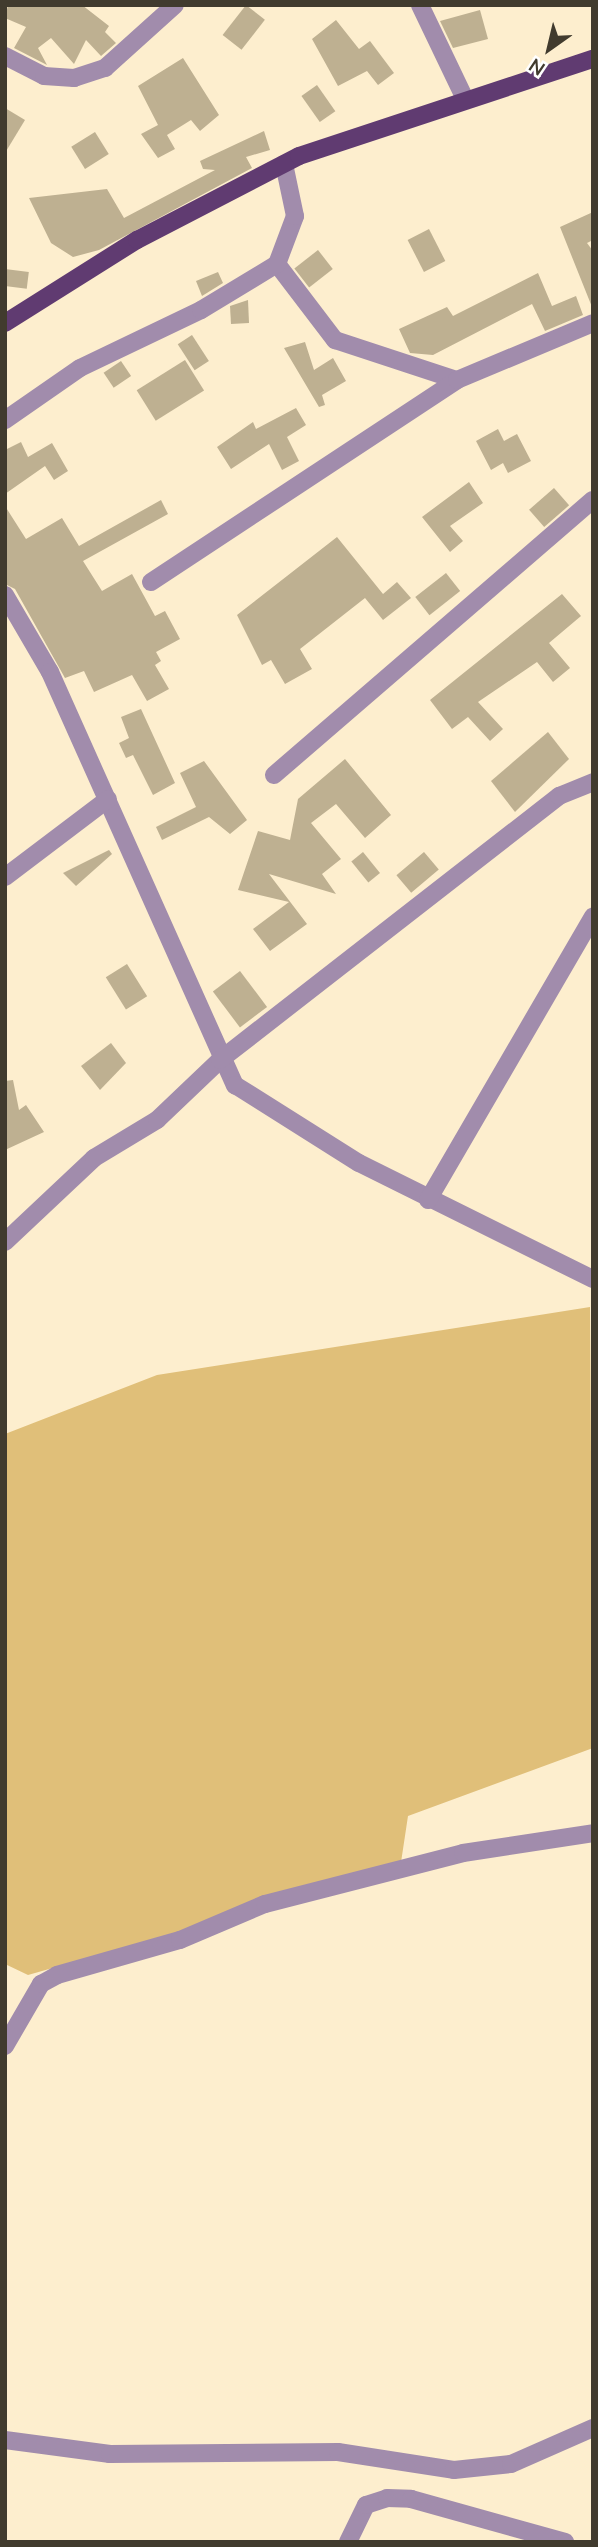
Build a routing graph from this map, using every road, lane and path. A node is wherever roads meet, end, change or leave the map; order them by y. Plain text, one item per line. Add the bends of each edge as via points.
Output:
1 (175, 5) edge
2 (420, 5) edge
3 (5, 56) edge
4 (593, 59) edge
5 (464, 100) junction
6 (284, 164) junction
7 (277, 264) junction
8 (9, 316) edge
9 (593, 323) edge
10 (457, 380) junction
11 (5, 420) edge
12 (593, 500) edge
13 (152, 582) dead end
14 (5, 595) edge
15 (274, 775) dead end
16 (593, 782) edge
17 (108, 799) junction
18 (5, 877) edge
19 (593, 916) edge
20 (220, 1060) junction
21 (428, 1200) junction
22 (5, 1242) edge
23 (593, 1279) edge
24 (593, 1833) edge
25 (5, 2046) edge
26 (593, 2428) edge
27 (5, 2440) edge
28 (348, 2542) edge
29 (565, 2542) edge

1 - 3 street via 106,68 74,78 44,76
2 - 5 street
4 - 5 main road
5 - 6 main road via 367,129
6 - 7 street via 295,216
6 - 8 main road via 137,240
7 - 10 street via 335,341
7 - 11 street via 201,310 80,368
9 - 10 street
10 - 13 street
12 - 15 street
14 - 17 street via 50,672
16 - 20 street via 559,796
17 - 18 street
17 - 20 street
19 - 21 street
20 - 21 street via 235,1085 265,1107
20 - 22 street via 157,1120 94,1158
21 - 23 street
24 - 25 street via 463,1853 265,1905 180,1940 57,1975 41,1984
26 - 27 street via 511,2465 454,2470 338,2452 110,2454
28 - 29 street via 366,2505 387,2498 411,2499

